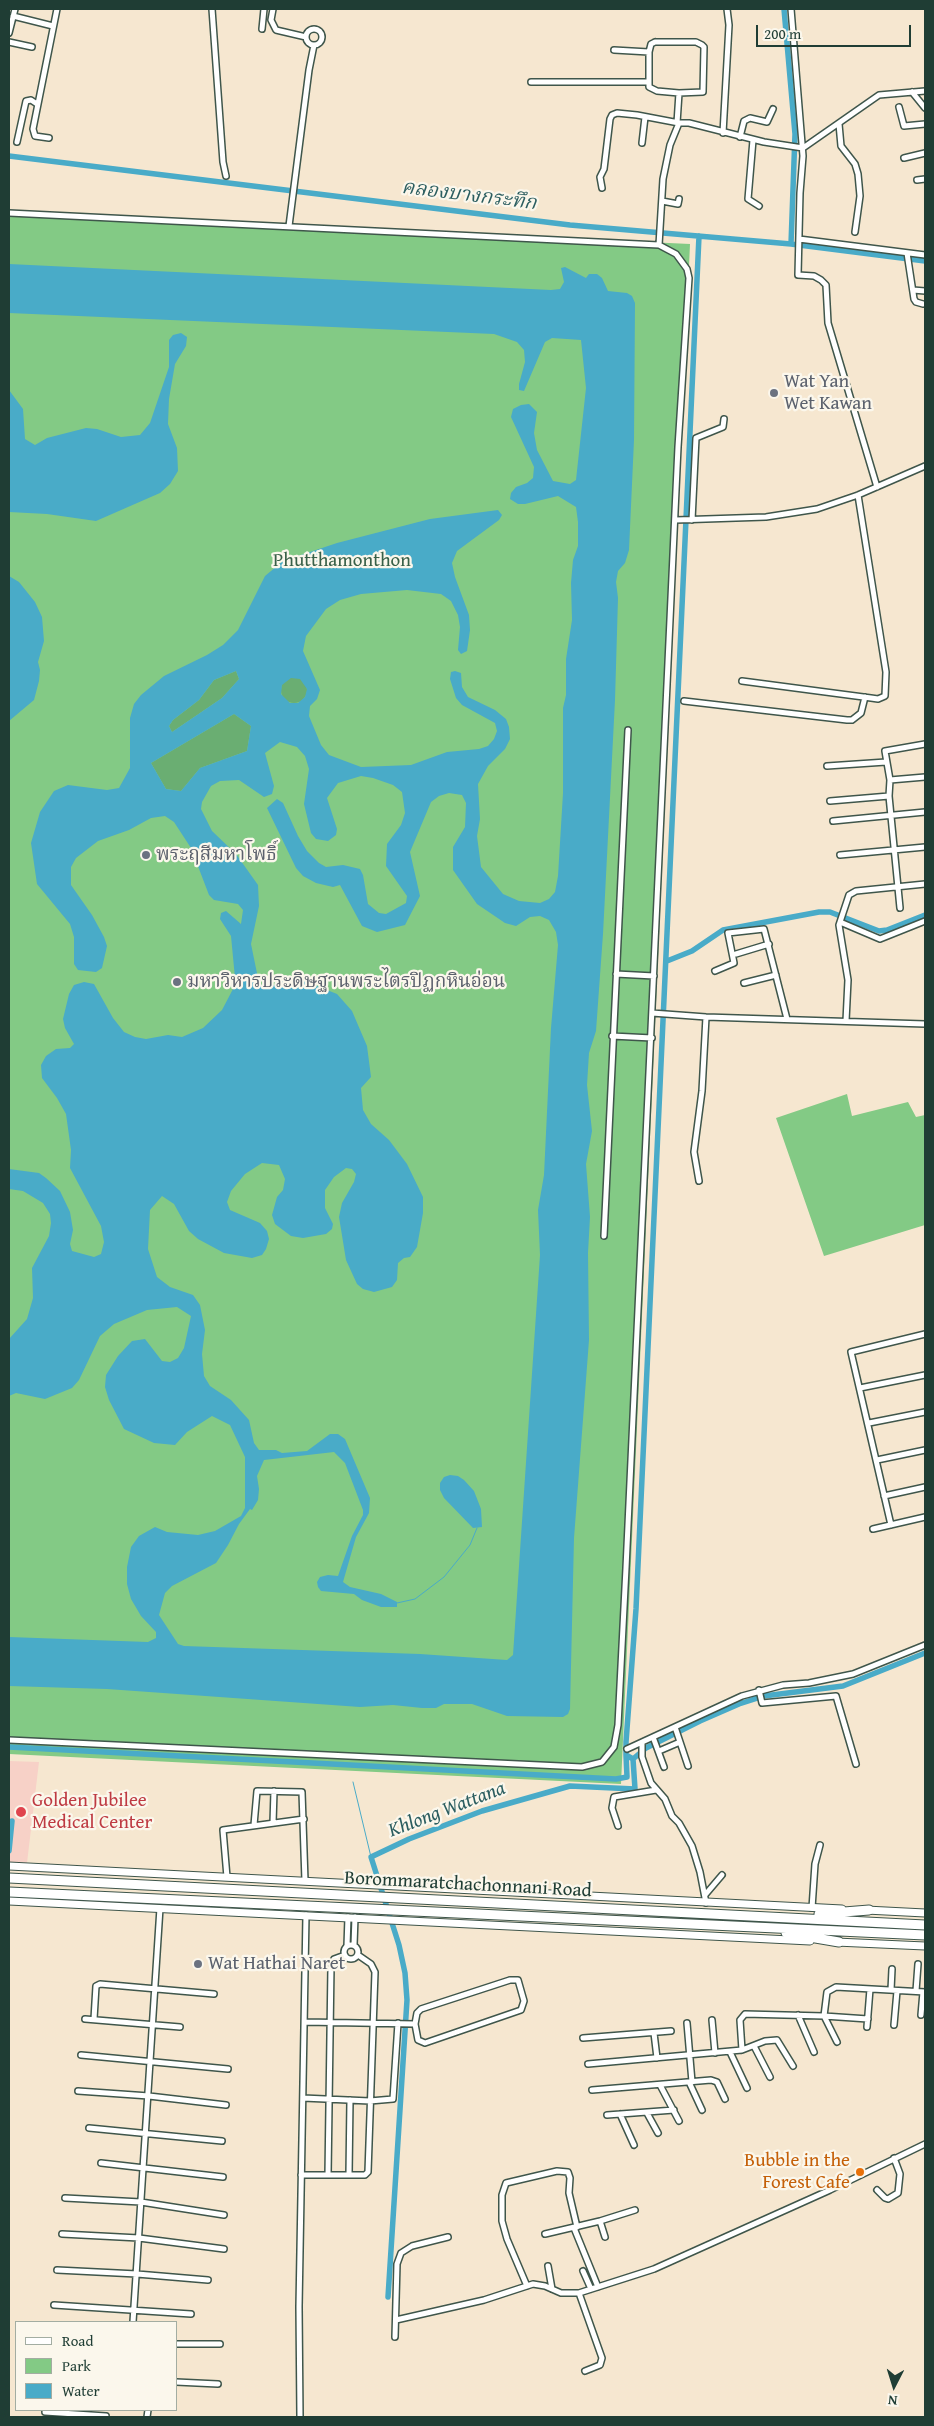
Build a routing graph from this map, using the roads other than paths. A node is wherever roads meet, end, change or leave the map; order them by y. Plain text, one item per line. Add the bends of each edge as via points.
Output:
1 (15, 9) edge
2 (57, 9) edge
3 (212, 9) edge
4 (264, 9) edge
5 (273, 9) edge
6 (727, 9) edge
7 (791, 9) edge
8 (13, 16) junction
9 (53, 26) junction
10 (262, 29) dead end
11 (9, 33) edge
12 (306, 37) junction
13 (9, 42) edge
14 (314, 45) junction
15 (32, 47) dead end
16 (614, 50) dead end
17 (649, 52) junction
18 (531, 82) dead end
19 (648, 82) junction
20 (925, 91) edge
21 (912, 92) junction
22 (679, 93) junction
23 (37, 104) junction
24 (899, 107) dead end
25 (925, 108) edge
26 (773, 109) dead end
27 (645, 117) junction
28 (678, 123) junction
29 (839, 124) junction
30 (925, 124) edge
31 (723, 133) junction
32 (740, 137) junction
33 (49, 138) dead end
34 (753, 140) junction
35 (17, 142) dead end
36 (642, 143) dead end
37 (800, 148) junction
38 (925, 153) edge
39 (904, 158) dead end
40 (226, 176) dead end
41 (925, 179) edge
42 (917, 180) dead end
43 (602, 188) dead end
44 (679, 199) dead end
45 (662, 201) junction
46 (759, 206) dead end
47 (9, 213) edge
48 (289, 226) junction
49 (855, 232) dead end
50 (799, 241) junction
51 (659, 245) junction
52 (907, 255) junction
53 (925, 255) edge
54 (913, 290) junction
55 (925, 291) edge
56 (924, 304) dead end
57 (724, 419) dead end
58 (925, 466) edge
59 (877, 487) junction
60 (858, 495) junction
61 (677, 520) junction
62 (689, 520) junction
63 (742, 681) dead end
64 (865, 697) junction
65 (684, 701) dead end
66 (628, 730) dead end
67 (925, 744) edge
68 (886, 762) junction
69 (827, 766) dead end
70 (925, 777) edge
71 (890, 780) junction
72 (889, 796) junction
73 (830, 801) dead end
74 (925, 812) edge
75 (891, 815) junction
76 (833, 821) dead end
77 (925, 847) edge
78 (896, 850) junction
79 (840, 855) dead end
80 (925, 884) edge
81 (899, 886) junction
82 (900, 908) dead end
83 (840, 921) junction
84 (925, 921) edge
85 (769, 944) junction
86 (736, 954) dead end
87 (716, 971) dead end
88 (616, 974) junction
89 (776, 975) junction
90 (654, 976) junction
91 (744, 983) dead end
92 (652, 1014) junction
93 (706, 1017) junction
94 (787, 1020) junction
95 (846, 1021) junction
96 (925, 1024) edge
97 (612, 1036) junction
98 (652, 1038) junction
99 (699, 1182) dead end
100 (604, 1236) dead end
101 (925, 1334) edge
102 (925, 1375) edge
103 (860, 1388) junction
104 (925, 1412) edge
105 (869, 1424) junction
106 (925, 1450) edge
107 (876, 1460) junction
108 (925, 1488) edge
109 (884, 1496) junction
110 (925, 1517) edge
111 (891, 1525) junction
112 (873, 1529) dead end
113 (925, 1645) edge
114 (760, 1692) junction
115 (675, 1728) junction
116 (654, 1739) junction
117 (9, 1740) edge
118 (680, 1740) junction
119 (642, 1744) junction
120 (627, 1749) dead end
121 (658, 1750) junction
122 (856, 1764) dead end
123 (688, 1766) dead end
124 (664, 1767) dead end
125 (656, 1790) junction
126 (274, 1791) junction
127 (304, 1819) junction
128 (273, 1823) junction
129 (254, 1825) junction
130 (618, 1826) dead end
131 (820, 1845) dead end
132 (9, 1866) edge
133 (722, 1875) dead end
134 (227, 1877) junction
135 (9, 1878) edge
136 (305, 1881) junction
137 (9, 1892) edge
138 (706, 1899) junction
139 (9, 1901) edge
140 (160, 1908) junction
141 (812, 1908) junction
142 (869, 1910) junction
143 (925, 1913) edge
144 (306, 1915) junction
145 (741, 1915) junction
146 (352, 1917) junction
147 (925, 1925) edge
148 (744, 1926) junction
149 (925, 1935) edge
150 (840, 1942) junction
151 (350, 1945) junction
152 (925, 1946) edge
153 (358, 1954) junction
154 (345, 1956) junction
155 (918, 1964) dead end
156 (892, 1969) dead end
157 (156, 1988) junction
158 (870, 1989) junction
159 (894, 1990) junction
160 (916, 1992) junction
161 (924, 1992) edge
162 (214, 1994) dead end
163 (798, 2015) junction
164 (921, 2015) dead end
165 (824, 2016) junction
166 (85, 2019) dead end
167 (94, 2019) junction
168 (712, 2020) dead end
169 (868, 2020) junction
170 (305, 2022) junction
171 (331, 2022) junction
172 (372, 2023) junction
173 (400, 2023) junction
174 (687, 2023) dead end
175 (154, 2024) junction
176 (412, 2024) junction
177 (894, 2025) dead end
178 (180, 2026) dead end
179 (867, 2027) dead end
180 (671, 2031) dead end
181 (654, 2033) junction
182 (583, 2038) dead end
183 (837, 2042) dead end
184 (754, 2046) junction
185 (742, 2050) junction
186 (730, 2052) junction
187 (814, 2052) dead end
188 (715, 2053) junction
189 (81, 2055) dead end
190 (690, 2055) junction
191 (657, 2058) junction
192 (151, 2060) junction
193 (588, 2064) dead end
194 (793, 2066) dead end
195 (228, 2068) dead end
196 (770, 2076) dead end
197 (690, 2082) junction
198 (660, 2085) junction
199 (747, 2088) dead end
200 (592, 2090) dead end
201 (78, 2091) dead end
202 (149, 2096) junction
203 (303, 2098) junction
204 (726, 2099) dead end
205 (329, 2100) junction
206 (350, 2100) junction
207 (370, 2101) junction
208 (226, 2105) dead end
209 (674, 2110) junction
210 (702, 2110) dead end
211 (647, 2113) junction
212 (620, 2114) junction
213 (607, 2115) dead end
214 (680, 2121) dead end
215 (89, 2128) dead end
216 (146, 2133) junction
217 (658, 2133) dead end
218 (222, 2141) dead end
219 (925, 2144) edge
220 (634, 2145) dead end
221 (894, 2158) junction
222 (101, 2164) dead end
223 (144, 2167) junction
224 (301, 2175) junction
225 (328, 2175) junction
226 (349, 2175) junction
227 (223, 2177) dead end
228 (877, 2190) dead end
229 (65, 2198) dead end
230 (141, 2202) junction
231 (635, 2210) dead end
232 (224, 2215) dead end
233 (600, 2221) junction
234 (576, 2228) junction
235 (62, 2234) dead end
236 (545, 2234) dead end
237 (448, 2237) dead end
238 (605, 2237) dead end
239 (139, 2238) junction
240 (224, 2249) dead end
241 (548, 2266) dead end
242 (57, 2270) dead end
243 (583, 2271) dead end
244 (137, 2274) junction
245 (208, 2280) dead end
246 (527, 2286) junction
247 (598, 2287) junction
248 (552, 2289) junction
249 (591, 2289) junction
250 (579, 2293) junction
251 (54, 2305) dead end
252 (134, 2309) junction
253 (190, 2314) dead end
254 (396, 2320) junction
255 (133, 2321) edge
256 (395, 2337) dead end
257 (178, 2344) edge
258 (220, 2344) dead end
259 (584, 2371) dead end
260 (178, 2382) edge
261 (218, 2384) dead end
262 (46, 2412) dead end
263 (106, 2414) edge
264 (300, 2417) edge

1 - 8 street
2 - 9 street
3 - 40 street
4 - 10 street
5 - 12 street via 271,20 276,30
6 - 31 street via 729,25
7 - 37 street
8 - 9 street
8 - 11 street
9 - 23 street
12 - 14 street
12 - 14 street via 314,29 321,33 321,41
13 - 15 street
14 - 48 street
16 - 17 street
17 - 19 street
17 - 22 street via 655,42 696,42 704,47 702,92
18 - 19 street
19 - 22 street via 652,90
20 - 21 street
21 - 25 street
21 - 29 street via 879,95
22 - 28 street
23 - 33 street via 33,133
23 - 35 street via 26,101
24 - 30 street via 904,126
26 - 32 street via 767,122 750,118 744,121
27 - 28 street
27 - 36 street
27 - 43 street via 612,115 600,177
28 - 31 street via 690,123
28 - 45 street via 670,145
29 - 37 street
29 - 49 street via 841,146 855,164 858,174 860,196
31 - 32 street
32 - 34 street
34 - 37 street
34 - 46 street via 748,199
37 - 50 street
38 - 39 street
41 - 42 street
44 - 45 street via 678,204
45 - 51 street
47 - 48 street
48 - 51 street
50 - 52 street
50 - 59 street via 798,275 814,276 826,285 828,323
51 - 61 street via 676,254 689,278
52 - 53 street
52 - 54 street
54 - 55 street
54 - 56 street via 916,302
57 - 62 street via 724,427 696,438
58 - 59 street
59 - 60 street
60 - 62 street via 816,509 775,516
60 - 64 street via 887,687 882,698
61 - 62 street
61 - 90 street
63 - 64 street
64 - 65 street via 861,713 852,720
66 - 88 street
67 - 68 street via 886,751
68 - 69 street
68 - 71 street
70 - 71 street
71 - 72 street
72 - 73 street
72 - 75 street
74 - 75 street
75 - 76 street
75 - 78 street
77 - 78 street
78 - 79 street
78 - 81 street
80 - 81 street
81 - 82 street
81 - 83 street via 852,892
83 - 84 street via 880,939
83 - 95 street via 848,980
85 - 86 street
85 - 87 street via 762,928 728,934 734,963
85 - 89 street
88 - 90 street
88 - 97 street
89 - 91 street
89 - 94 street
90 - 92 street
92 - 93 street
92 - 98 street
93 - 94 street
93 - 99 street via 702,1091 694,1152
94 - 95 street
95 - 96 street
97 - 98 street
97 - 100 street
98 - 117 street via 618,1725 614,1747 605,1760 582,1767
101 - 103 street via 851,1352
102 - 103 street
103 - 105 street
104 - 105 street
105 - 107 street
106 - 107 street
107 - 109 street
108 - 109 street
109 - 111 street
110 - 111 street
111 - 112 street
113 - 114 street via 836,1679
114 - 115 street via 720,1705
114 - 122 street via 762,1703 836,1696
115 - 116 street
115 - 118 street
116 - 119 street
116 - 121 street
118 - 121 street
118 - 123 street
119 - 120 street
119 - 125 street via 642,1757
121 - 124 street
125 - 130 street via 614,1797 612,1808
125 - 138 street via 665,1799 692,1846
126 - 127 street via 302,1792
126 - 128 street
126 - 129 street via 257,1791
127 - 128 street
127 - 136 street
128 - 129 street
129 - 134 street via 222,1830
131 - 141 street via 814,1864
132 - 134 main road
133 - 138 street
134 - 136 main road
135 - 145 highway, Borommaratchachonnani Road
136 - 138 main road
137 - 148 highway, Borommaratchachonnani Road
138 - 141 main road
139 - 140 main road
140 - 144 main road
140 - 157 street
141 - 142 main road
142 - 143 main road
142 - 145 highway
144 - 146 main road
144 - 170 street
145 - 147 highway, Borommaratchachonnani Road
146 - 150 main road
146 - 151 street
148 - 149 highway, Borommaratchachonnani Road
148 - 150 highway
150 - 152 main road
151 - 153 street via 358,1950
151 - 154 street via 344,1949
153 - 154 street via 353,1959
153 - 172 street via 374,1969
154 - 171 street via 332,1962
155 - 160 street
156 - 159 street
157 - 162 street
157 - 167 street via 98,1984
157 - 175 street
158 - 159 street
158 - 165 street via 830,1989
158 - 169 street
159 - 160 street
159 - 177 street
160 - 161 street
161 - 164 street
163 - 165 street
163 - 185 street via 745,2014 740,2020
163 - 187 street
165 - 169 street
165 - 183 street
166 - 167 street
167 - 175 street
168 - 188 street
169 - 179 street
170 - 171 street
170 - 203 street
171 - 172 street
171 - 205 street
172 - 173 street
172 - 207 street
173 - 176 street
173 - 207 street via 394,2098
174 - 190 street
175 - 178 street
175 - 192 street
176 - 176 street via 421,2009 518,1980 524,2001 522,2010 517,2013 425,2043 418,2040
180 - 181 street
181 - 182 street
181 - 191 street
184 - 185 street
184 - 194 street via 777,2040
184 - 196 street
185 - 186 street
186 - 188 street
186 - 199 street
188 - 190 street
189 - 192 street
190 - 191 street
190 - 197 street
191 - 193 street
192 - 195 street
192 - 202 street
197 - 198 street
197 - 204 street via 715,2081
197 - 210 street
198 - 200 street
198 - 209 street
201 - 202 street
202 - 208 street
202 - 216 street
203 - 205 street
203 - 224 street
205 - 206 street
205 - 225 street
206 - 207 street
206 - 226 street
207 - 226 street via 368,2172
209 - 211 street
209 - 214 street
211 - 212 street
211 - 217 street
212 - 213 street
212 - 220 street
215 - 216 street
216 - 218 street
216 - 223 street
219 - 221 street
221 - 228 street via 900,2174 898,2193 888,2199
221 - 247 street via 678,2259
222 - 223 street
223 - 227 street
223 - 230 street
224 - 225 street
224 - 264 street
225 - 226 street
229 - 230 street
230 - 232 street
230 - 239 street
231 - 233 street
233 - 234 street
233 - 238 street
234 - 236 street
234 - 246 street via 568,2172 557,2171 506,2183 502,2195 502,2220
234 - 247 street
235 - 239 street
237 - 254 street via 412,2246 400,2253
239 - 240 street
239 - 244 street
241 - 248 street
242 - 244 street
243 - 249 street
244 - 245 street
244 - 252 street
246 - 248 street via 540,2284
246 - 254 street via 484,2300
247 - 249 street
248 - 250 street via 566,2294
249 - 250 street
250 - 259 street via 602,2358 600,2365
251 - 252 street
252 - 253 street
252 - 255 street
254 - 256 street
257 - 258 street
260 - 261 street
262 - 263 street

